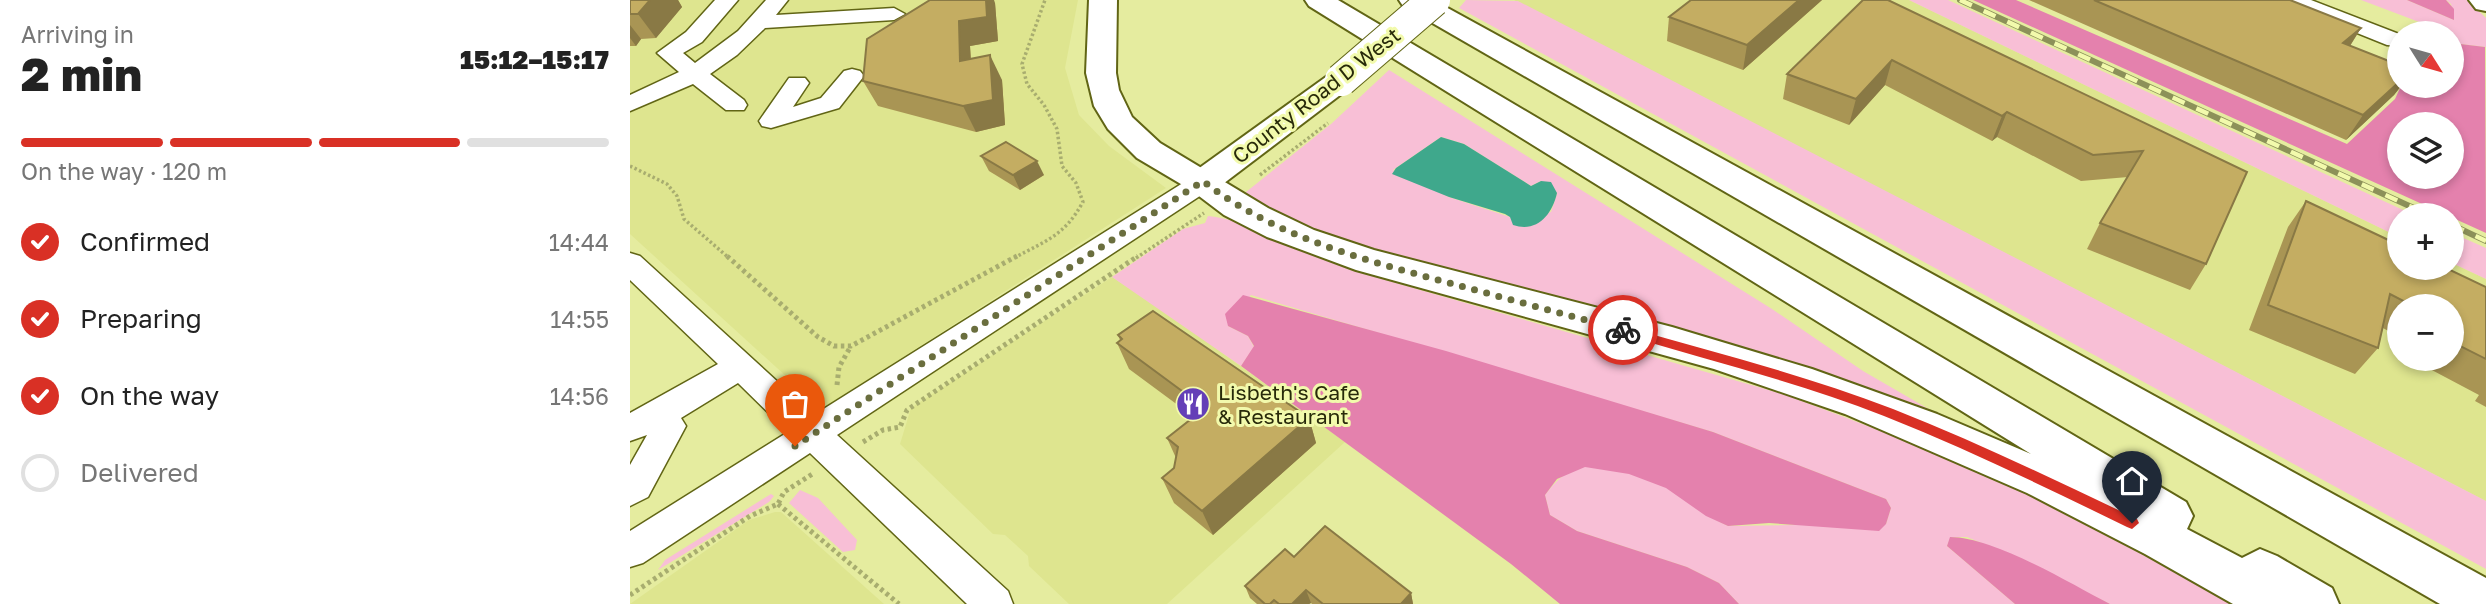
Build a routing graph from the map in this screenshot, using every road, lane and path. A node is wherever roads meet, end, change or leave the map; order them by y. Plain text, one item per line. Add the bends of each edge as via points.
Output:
1 (727, 0) edge
2 (777, 0) edge
3 (1045, 0) edge
4 (1103, 0) edge
5 (1319, 0) edge
6 (1413, 0) edge
7 (1434, 0) edge
8 (2291, 0) edge
9 (894, 14) dead end
10 (761, 22) junction
11 (2387, 37) edge
12 (697, 73) junction
13 (852, 76) dead end
14 (797, 83) dead end
15 (630, 104) edge
16 (735, 105) dead end
17 (1327, 123) dead end
18 (630, 166) edge
19 (1214, 190) junction
20 (1059, 234) junction
21 (1068, 240) dead end
22 (630, 263) edge
23 (851, 346) junction
24 (741, 366) junction
25 (837, 385) dead end
26 (662, 413) junction
27 (630, 428) edge
28 (883, 430) dead end
29 (813, 434) junction
30 (630, 491) edge
31 (784, 492) dead end
32 (778, 503) junction
33 (630, 550) edge
34 (630, 595) edge
35 (899, 604) edge
36 (994, 604) edge
37 (2278, 604) edge
38 (2314, 604) edge
39 (2486, 604) edge

1 - 12 street via 694,37 668,53
2 - 10 street
3 - 20 path via 1021,64 1027,84 1057,129 1062,166 1076,183 1083,202
4 - 19 main road via 1098,74 1115,116 1155,156
5 - 38 main road
6 - 39 main road
7 - 19 main road, County Road D West, bridge
8 - 11 street
9 - 10 street
10 - 12 street via 731,51
12 - 15 street
12 - 16 street
13 - 14 street via 830,103 771,121
17 - 19 path via 1295,150
18 - 23 path via 679,193 684,219 818,337 834,346
19 - 28 path via 907,410 900,427
19 - 29 street, County Road D West
19 - 37 main road via 1283,230 1367,261 1717,356 1887,412 2086,499
20 - 21 path
20 - 23 path
22 - 24 street
23 - 25 path via 839,367
24 - 26 street
24 - 29 street
26 - 27 street
26 - 30 street via 669,426
29 - 33 street, County Road D West
29 - 36 street
31 - 32 path
32 - 34 path via 750,516
32 - 35 path

